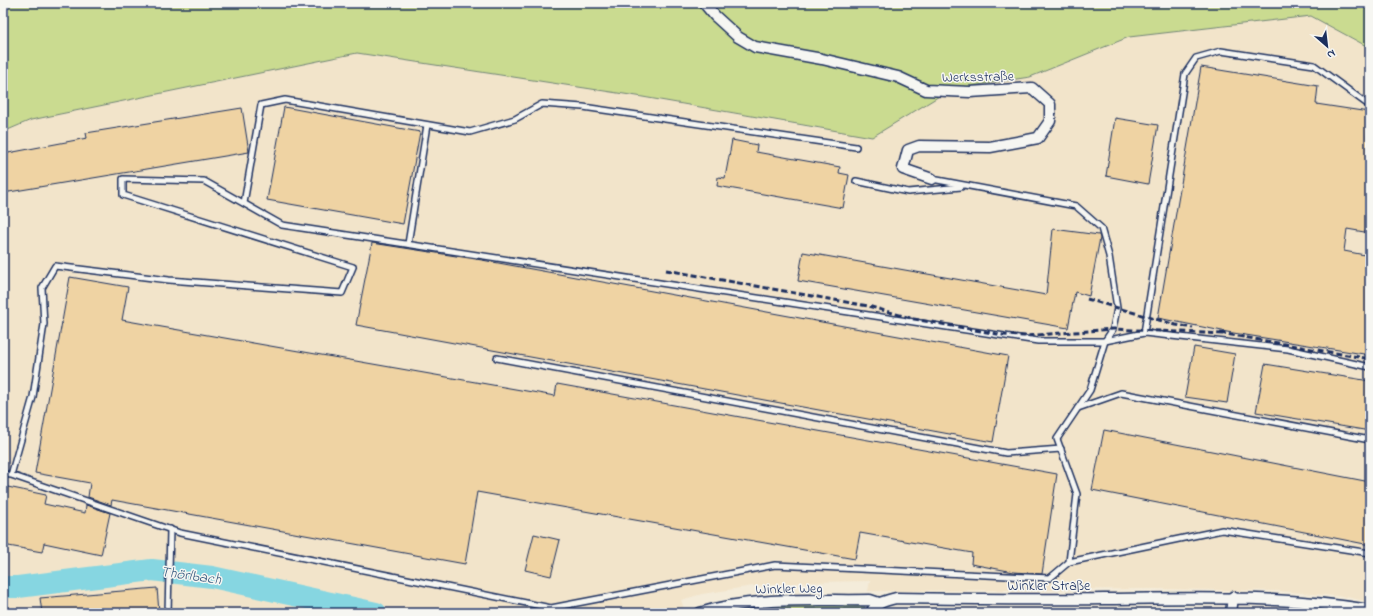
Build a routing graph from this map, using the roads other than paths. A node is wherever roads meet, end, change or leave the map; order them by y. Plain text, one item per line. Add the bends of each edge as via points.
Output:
1 (704, 3) edge
2 (1370, 106) edge
3 (427, 124) junction
4 (856, 147) dead end
5 (932, 179) joint
6 (856, 181) dead end
7 (968, 186) junction
8 (244, 203) junction
9 (408, 244) junction
10 (1144, 333) junction
11 (1105, 341) junction
12 (497, 358) dead end
13 (1370, 366) edge
14 (1077, 409) junction
15 (1370, 440) edge
16 (1061, 449) junction
17 (3, 474) edge
18 (11, 475) junction
19 (170, 529) junction
20 (1370, 553) edge
21 (1069, 562) junction
22 (1233, 597) junction
23 (879, 604) junction
24 (1370, 610) edge
25 (550, 611) edge
26 (168, 613) edge
27 (700, 613) edge
28 (871, 613) edge
29 (1231, 613) edge

1 - 5 street, Werksstraße via 738,37 755,47 822,59 898,77 926,90 970,92 1032,88 1050,104 1050,121 1038,138 990,147 919,146 908,150 903,169
2 - 10 lane via 1314,65 1221,51 1196,58 1185,74
3 - 4 lane via 470,132 515,119 542,104 584,107
3 - 8 lane via 286,100 261,104
3 - 9 lane
5 - 7 lane
6 - 7 lane via 908,192
7 - 11 lane via 1076,206 1101,228 1109,256 1117,308 1112,330
8 - 9 lane via 282,225
8 - 18 lane via 204,181 123,180 123,195 353,268 342,294 169,280 55,266 42,288 44,324 33,397
9 - 11 lane via 1038,341
10 - 11 lane
10 - 13 lane via 1288,349
11 - 14 lane via 1090,390
12 - 16 lane via 1006,453
14 - 15 lane via 1121,393
14 - 16 lane via 1057,439
16 - 21 lane via 1078,494
17 - 18 lane
18 - 19 lane
19 - 25 lane
19 - 26 lane
20 - 21 lane via 1222,530
21 - 25 lane via 1050,578 775,565
22 - 23 street, Winkler Straße via 1059,600 896,598
22 - 24 street, Winkler Straße via 1340,605
22 - 29 street
23 - 27 street, Winkler Weg via 870,600 751,602
23 - 28 street via 874,606

